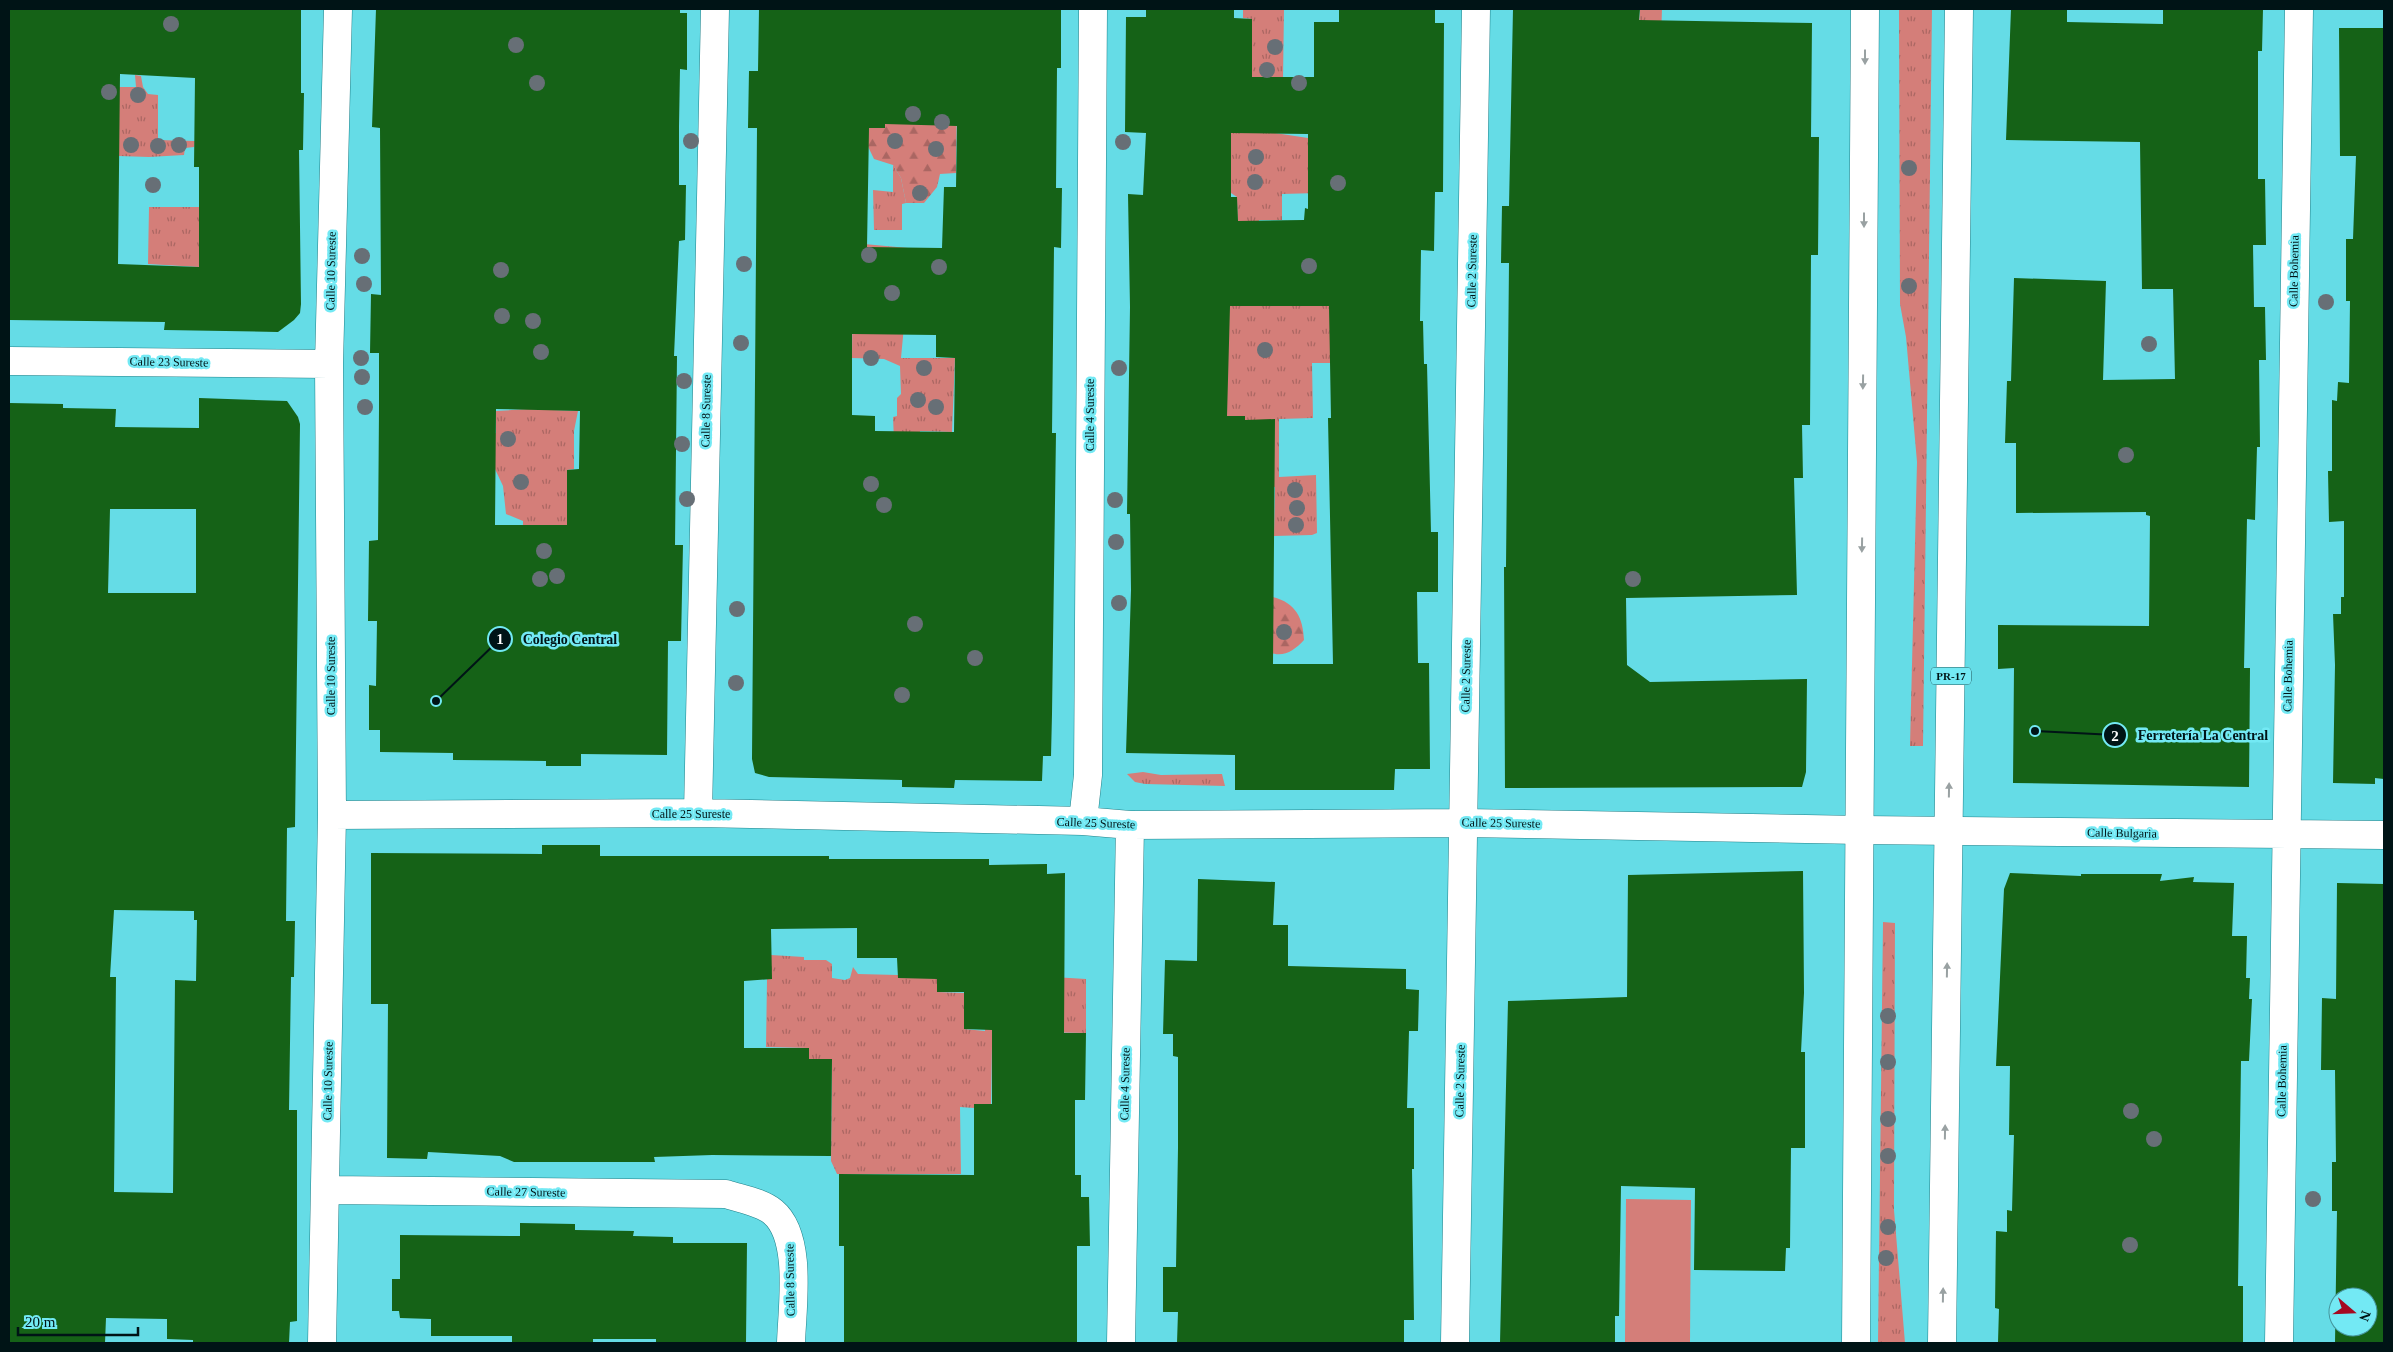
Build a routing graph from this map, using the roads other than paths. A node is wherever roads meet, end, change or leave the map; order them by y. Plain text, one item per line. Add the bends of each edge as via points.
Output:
1 (338, 9) edge
2 (715, 9) edge
3 (1093, 9) edge
4 (1476, 9) edge
5 (1865, 9) edge
6 (1959, 9) edge
7 (2299, 9) edge
8 (9, 361) edge
9 (329, 364) junction
10 (698, 813) junction
11 (332, 815) junction
12 (1083, 821) junction
13 (1464, 823) junction
14 (1130, 825) junction
15 (1861, 830) junction
16 (1949, 831) junction
17 (2285, 834) junction
18 (2384, 835) edge
19 (326, 1190) junction
20 (726, 1194) joint
21 (322, 1343) edge
22 (791, 1343) edge
23 (1121, 1343) edge
24 (1455, 1343) edge
25 (1856, 1343) edge
26 (1942, 1343) edge
27 (2279, 1343) edge

1 - 9 street, Calle 10 Sureste
2 - 10 street, Calle 8 Sureste
3 - 12 street, Calle 4 Sureste via 1088,775
4 - 13 street, Calle 2 Sureste
5 -> 15 street
16 -> 6 street, PR-17
7 - 17 street, Calle Bohemia
8 - 9 street, Calle 23 Sureste
9 - 11 street, Calle 10 Sureste
10 - 11 street, Calle 25 Sureste
10 - 12 street, Calle 25 Sureste
11 - 19 street, Calle 10 Sureste
12 - 14 street, Calle 25 Sureste
13 - 14 street, Calle 25 Sureste
13 - 15 street, Calle 25 Sureste
13 - 24 street, Calle 2 Sureste
14 - 23 street, Calle 4 Sureste
15 - 16 street, Calle Bulgaria
15 - 25 street
16 - 17 street, Calle Bulgaria
26 -> 16 street, PR-17
17 - 18 street, Calle Bulgaria
17 - 27 street, Calle Bohemia
19 - 20 street, Calle 27 Sureste
19 - 21 street, Calle 10 Sureste
20 - 22 street, Calle 8 Sureste via 772,1211 784,1223 790,1238 792,1260

